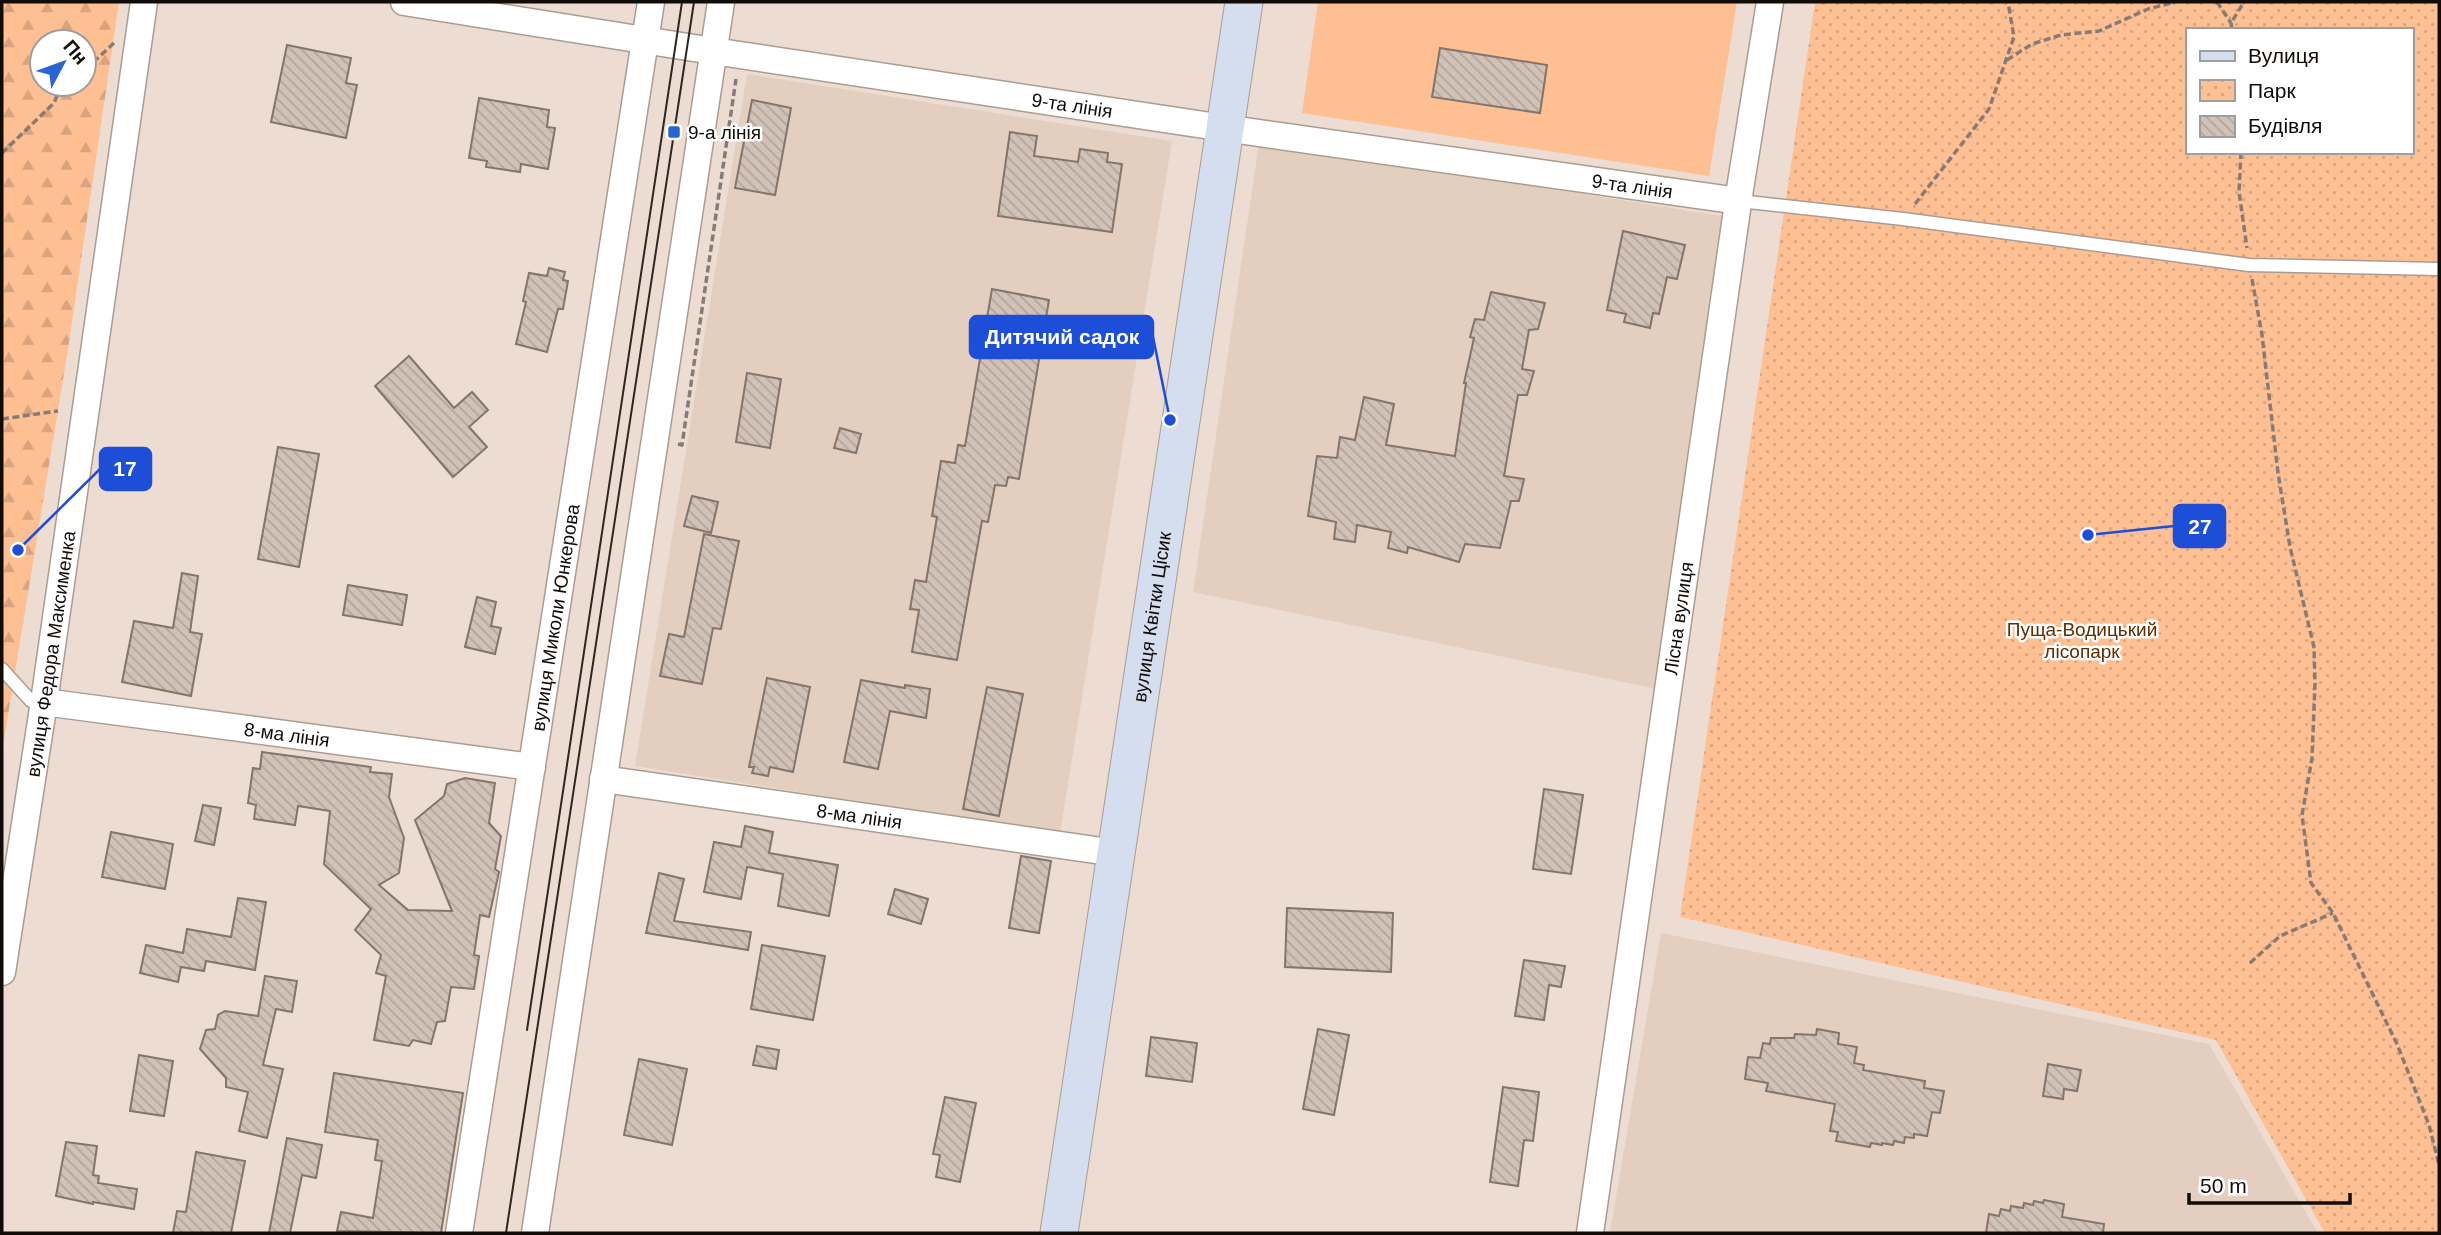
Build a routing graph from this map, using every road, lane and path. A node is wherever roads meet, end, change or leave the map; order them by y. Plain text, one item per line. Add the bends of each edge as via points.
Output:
1 (145, 2) edge
2 (404, 2) edge
3 (651, 2) edge
4 (721, 2) edge
5 (1244, 2) edge
6 (1770, 2) edge
7 (2008, 2) edge
8 (2175, 2) edge
9 (2217, 2) edge
10 (2244, 2) edge
11 (2231, 23) junction
12 (2232, 28) edge
13 (645, 39) junction
14 (713, 51) junction
15 (740, 55) junction
16 (2006, 62) junction
17 (56, 98) edge
18 (1224, 128) junction
19 (2, 153) edge
20 (2241, 154) edge
21 (1739, 201) junction
22 (1903, 219) junction
23 (2249, 265) junction
24 (2439, 269) edge
25 (58, 411) dead end
26 (2, 419) edge
27 (655, 439) junction
28 (2, 669) edge
29 (44, 702) junction
30 (532, 767) junction
31 (603, 779) junction
32 (1115, 853) junction
33 (2333, 913) junction
34 (2250, 963) dead end
35 (2, 972) edge
36 (2439, 1165) edge
37 (459, 1233) edge
38 (535, 1233) edge
39 (1059, 1233) edge
40 (1590, 1233) edge

1 - 29 street, вулиця Федора Максименка
2 - 13 street, 9-та лінія
3 - 13 street, вулиця Миколи Юнкерова
4 - 14 street
5 - 18 street, вулиця Квітки Цісик
6 - 21 street, Лісна вулиця
7 - 16 path via 2014,37
8 - 16 path via 2099,31 2032,44
9 - 11 path
10 - 11 path
11 - 12 path
13 - 14 street, 9-та лінія
13 - 30 street, вулиця Миколи Юнкерова
14 - 15 street, 9-та лінія
14 - 27 street
15 - 18 street, 9-та лінія
15 - 27 path via 682,445
16 - 22 path via 1989,108
17 - 19 path
18 - 21 street, 9-та лінія
18 - 32 street, вулиця Квітки Цісик
20 - 23 path via 2239,192
21 - 22 lane
21 - 40 street, Лісна вулиця
22 - 23 lane
23 - 24 lane
23 - 33 path via 2290,547 2314,647 2312,758 2302,815 2311,883
25 - 26 path
27 - 31 street
28 - 29 lane via 31,701
29 - 30 street, 8-ма лінія
29 - 35 street, вулиця Федора Максименка
30 - 37 street, вулиця Миколи Юнкерова
31 - 32 street, 8-ма лінія
31 - 38 street
32 - 39 street, вулиця Квітки Цісик
33 - 34 path via 2280,936
33 - 36 path via 2397,1044 2429,1125

